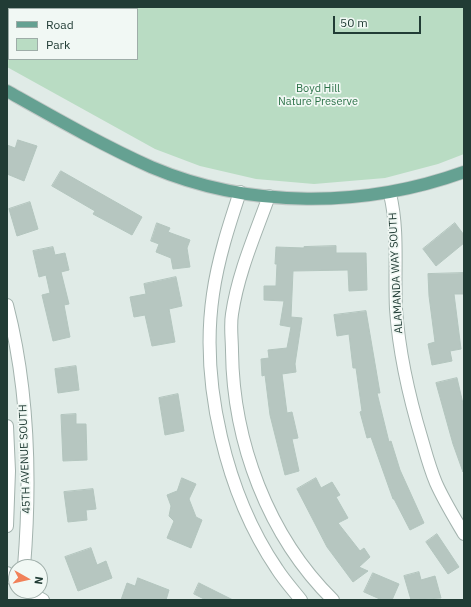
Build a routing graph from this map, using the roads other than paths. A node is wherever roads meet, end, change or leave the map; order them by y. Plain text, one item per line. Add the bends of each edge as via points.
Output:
1 (7, 91) edge
2 (464, 172) edge
3 (240, 192) junction
4 (390, 194) junction
5 (269, 196) junction
6 (7, 305) edge
7 (7, 426) edge
8 (7, 526) edge
9 (464, 534) edge
10 (25, 559) edge
11 (301, 600) edge
12 (333, 600) edge

1 - 3 main road via 106,146 153,167 191,181
2 - 4 main road via 438,182
3 - 5 main road
3 - 11 street via 219,262 213,295 210,328 211,362 217,420 224,454 238,494 258,537 276,568
4 - 5 main road via 302,199
4 - 9 street, ALAMANDA WAY SOUTH via 397,240 396,308 405,376 435,481
5 - 12 street via 240,273 232,316 234,392 247,450 276,526 315,583
6 - 10 street, 45TH AVENUE SOUTH via 19,366 26,422 27,528
7 - 8 street, 45TH AVENUE SOUTH

